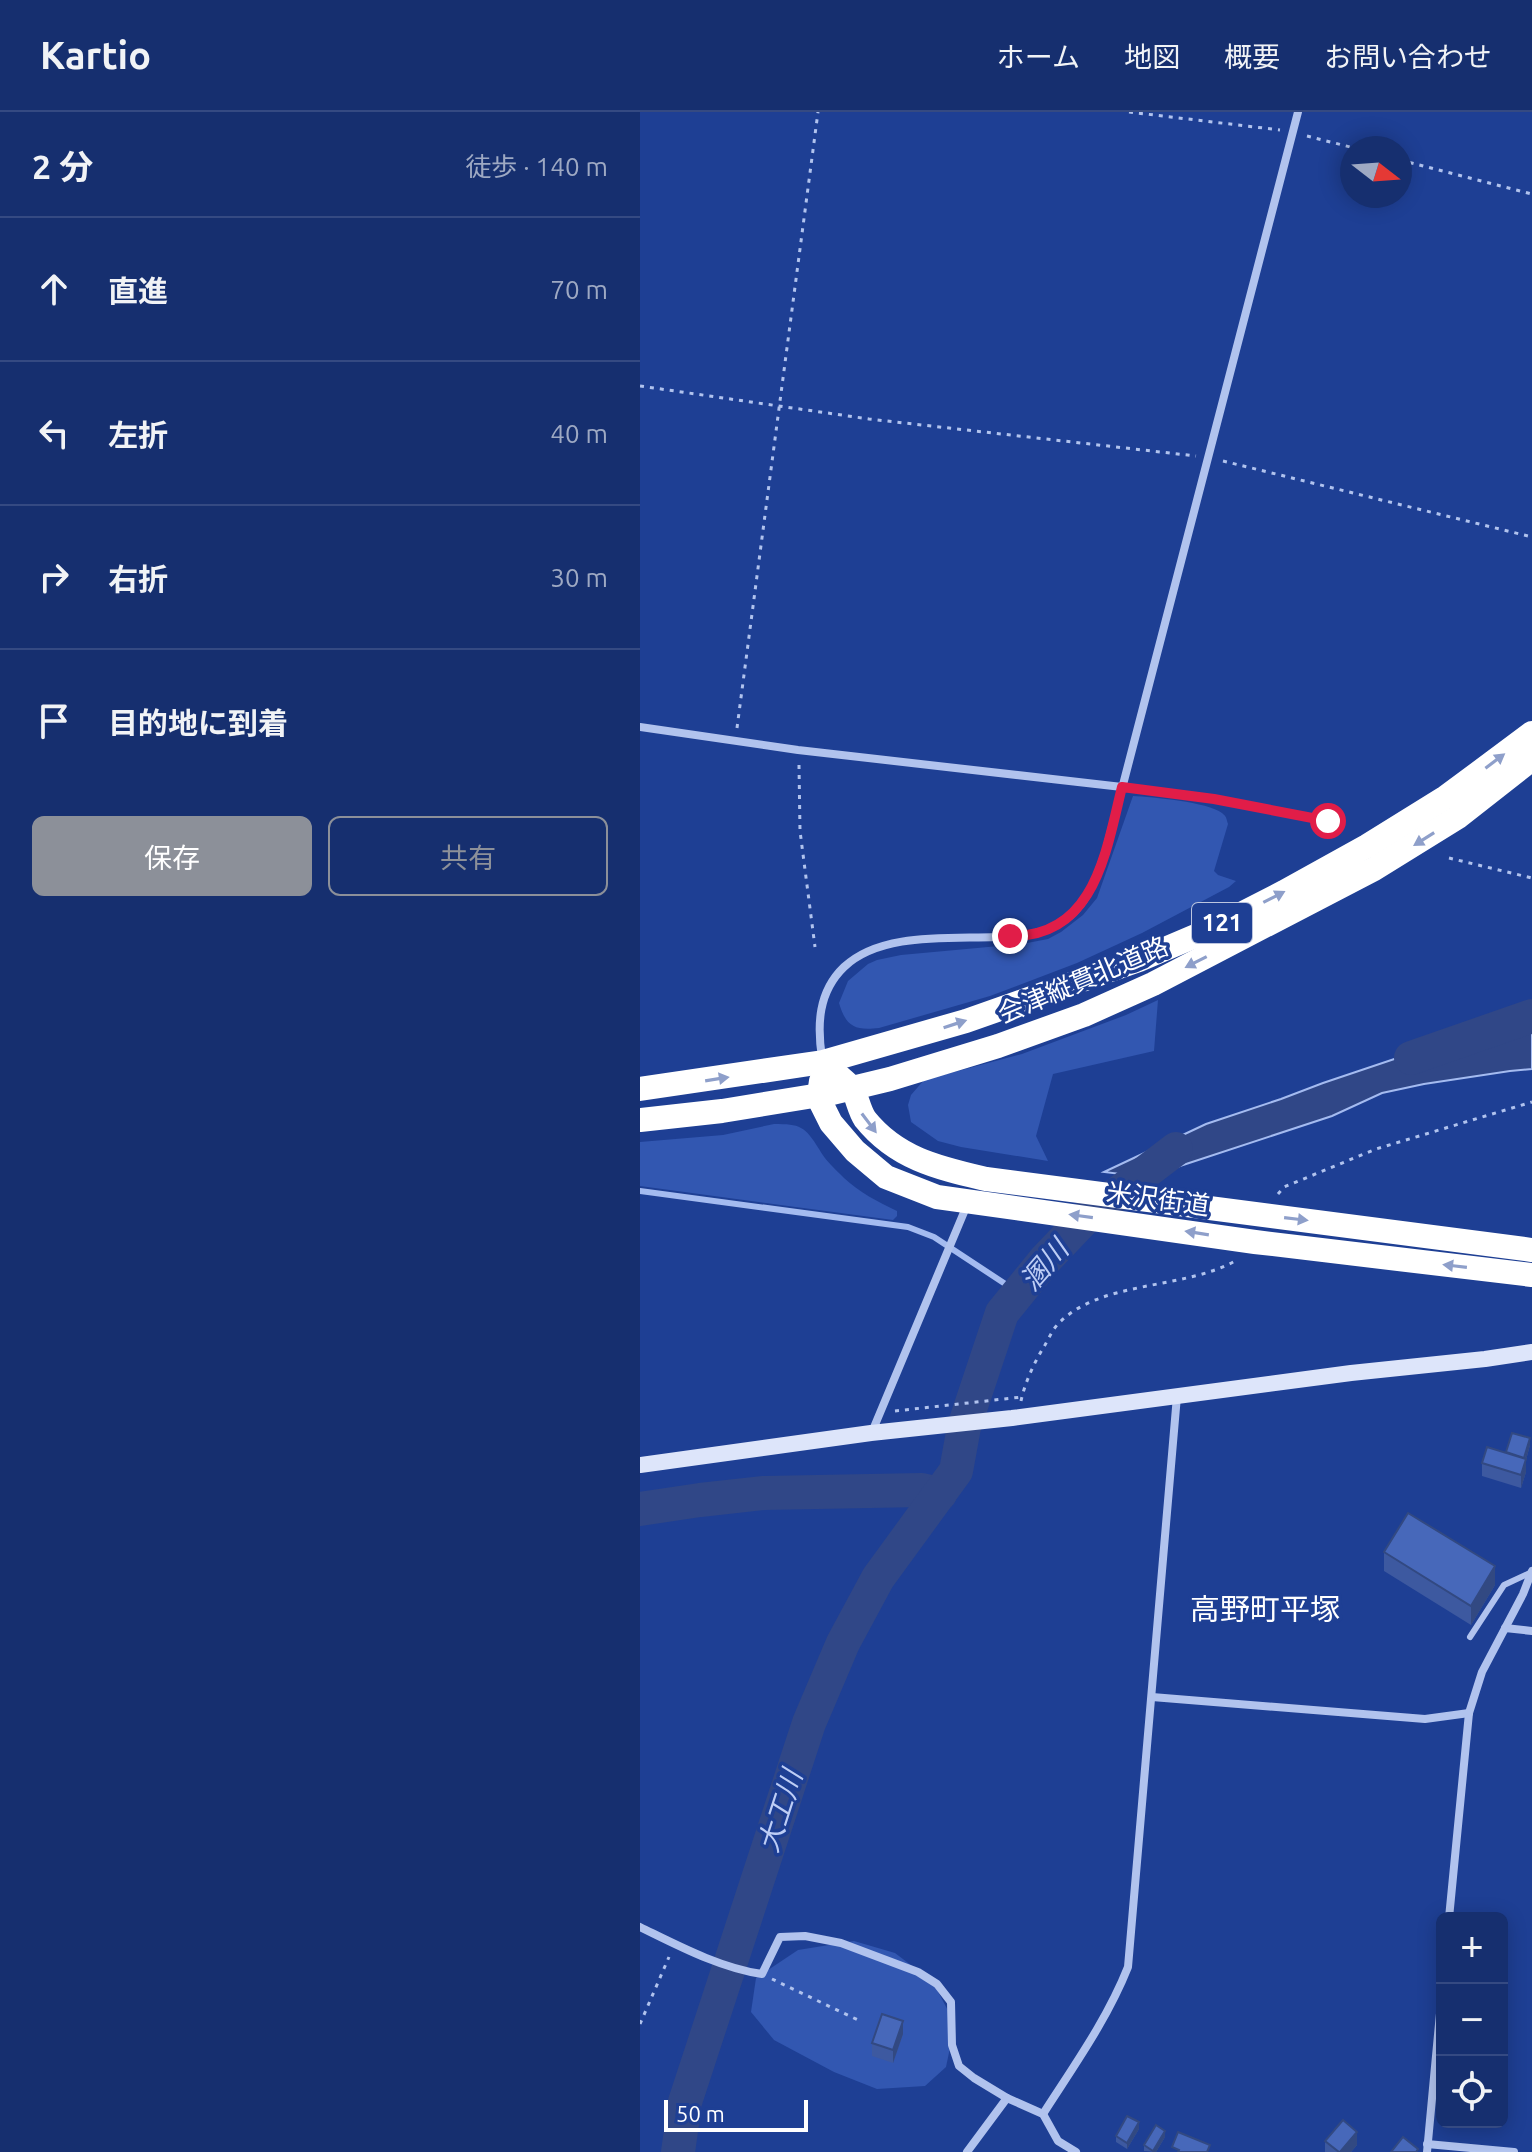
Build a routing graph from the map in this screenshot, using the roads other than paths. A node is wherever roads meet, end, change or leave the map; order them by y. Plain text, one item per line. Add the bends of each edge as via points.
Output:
1 (1298, 112) edge
2 (640, 727) edge
3 (1532, 733) edge
4 (1532, 759) edge
5 (1122, 787) junction
6 (823, 1062) junction
7 (852, 1088) junction
8 (640, 1089) edge
9 (819, 1095) junction
10 (640, 1120) edge
11 (977, 1194) junction
12 (1532, 1250) edge
13 (1532, 1275) edge
14 (1532, 1352) edge
15 (1178, 1395) junction
16 (871, 1433) junction
17 (640, 1465) edge
18 (1532, 1572) edge
19 (1505, 1628) junction
20 (1532, 1631) edge
21 (1470, 1637) dead end
22 (1152, 1697) junction
23 (1469, 1713) junction
24 (1450, 1912) edge
25 (640, 1927) edge
26 (1436, 2054) edge
27 (1007, 2098) junction
28 (1043, 2114) junction
29 (1427, 2148) edge
30 (967, 2152) edge
31 (1076, 2152) edge
32 (1514, 2152) edge

1 - 5 street
2 - 5 street
6 -> 3 highway, 会津縦貫北道路 / 121 via 966,1021 1212,929 1406,823
4 -> 7 highway, 会津縦貫北道路 / 121 via 1419,843 1153,984 998,1046
5 - 6 street via 1097,877 1065,920 1021,937 894,942 860,955 833,980 821,1007
6 - 7 highway, 米沢街道
8 -> 6 highway, 121
6 - 9 highway
7 - 9 highway, 121
7 -> 11 highway, 米沢街道 via 862,1114 886,1141
9 - 10 highway, 121
9 - 11 highway, 米沢街道 via 841,1137 886,1177 937,1197
11 -> 12 highway, 米沢街道 via 1163,1202
13 -> 11 highway, 米沢街道 via 1255,1242
11 - 16 street
14 - 15 street
15 - 16 street
15 - 22 street
16 - 17 street
18 - 19 street
18 - 21 lane via 1504,1585
19 - 20 street
19 - 23 street via 1482,1672
22 - 23 street via 1425,1719
22 - 28 street via 1128,1967
23 - 24 street
25 - 27 street via 694,1953 762,1974 780,1937 805,1936 841,1943 918,1972 951,2002 952,2045 959,2066
26 - 29 street
27 - 28 street
27 - 30 street
28 - 31 street via 1058,2141
29 - 32 street

